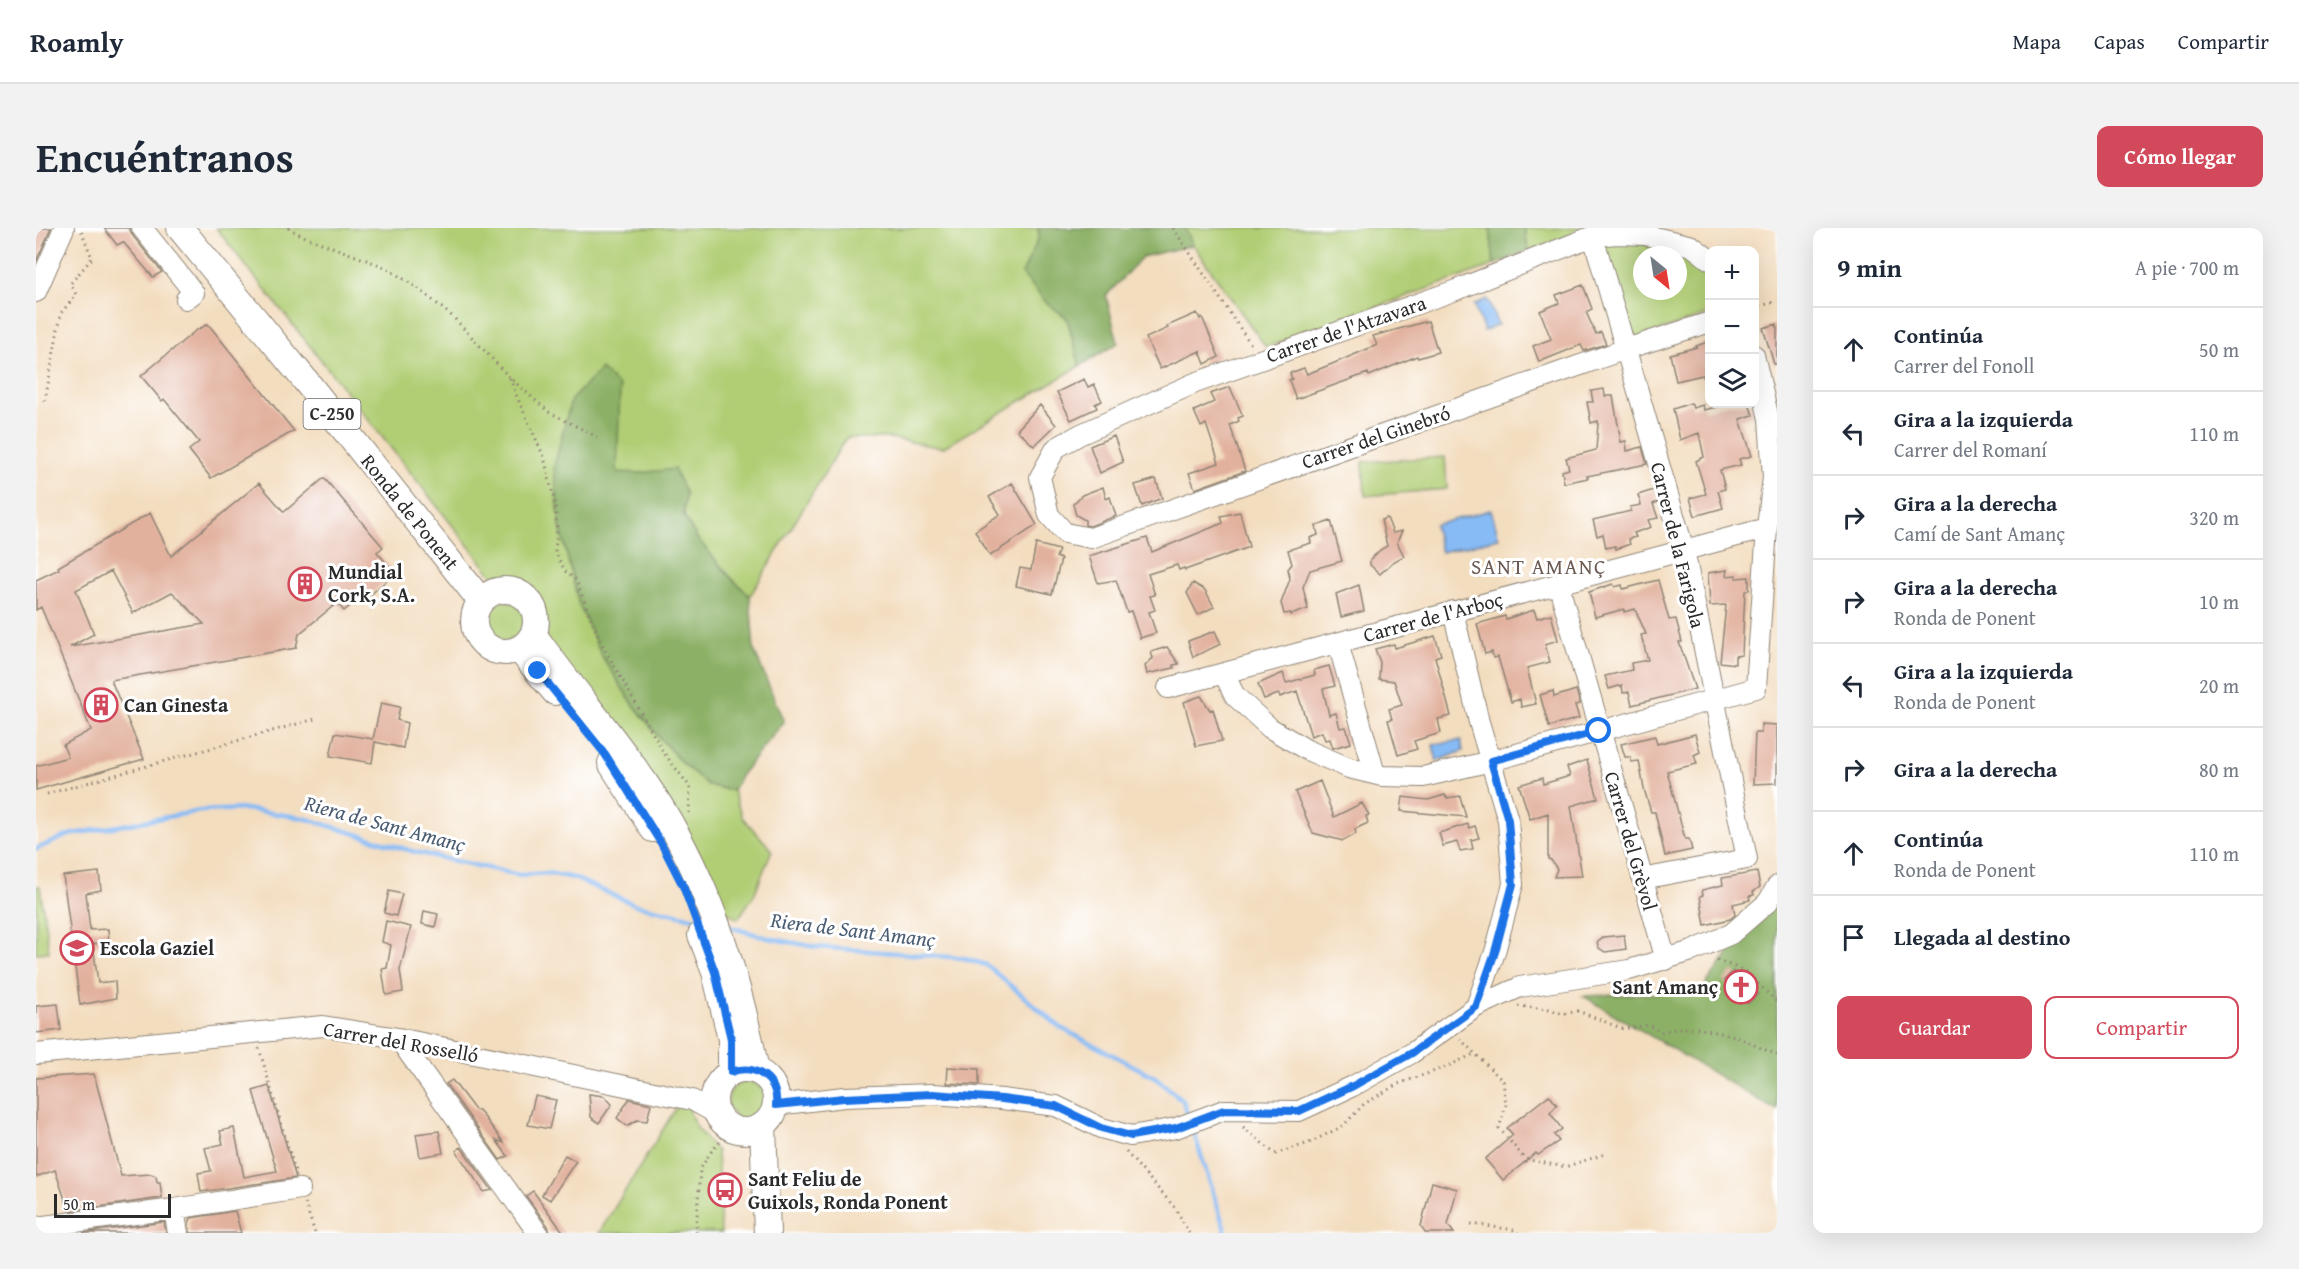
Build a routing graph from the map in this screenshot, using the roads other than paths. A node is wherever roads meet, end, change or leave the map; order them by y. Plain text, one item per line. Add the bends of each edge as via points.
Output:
1 (64, 228) edge
2 (142, 228) edge
3 (180, 228) edge
4 (203, 228) edge
5 (1593, 236) junction
6 (1705, 256) edge
7 (36, 292) edge
8 (186, 299) dead end
9 (1705, 324) edge
10 (1626, 349) junction
11 (1759, 375) edge
12 (1049, 515) joint
13 (1767, 528) junction
14 (1684, 550) junction
15 (1558, 583) junction
16 (487, 597) junction
17 (1453, 611) junction
18 (526, 641) junction
19 (1338, 642) junction
20 (1224, 674) junction
21 (1168, 688) dead end
22 (1713, 699) junction
23 (1599, 731) junction
24 (1491, 761) junction
25 (1375, 774) junction
26 (1642, 879) junction
27 (1777, 886) edge
28 (693, 889) junction
29 (1666, 960) junction
30 (1476, 1007) junction
31 (398, 1038) junction
32 (36, 1054) edge
33 (743, 1072) junction
34 (776, 1105) junction
35 (727, 1116) junction
36 (300, 1188) road end
37 (174, 1209) junction
38 (36, 1227) edge
39 (178, 1233) edge
40 (538, 1233) edge
41 (751, 1233) edge
42 (767, 1233) edge

1 - 7 street
2 - 8 street via 194,293
3 - 16 main road, Ronda de Ponent / C-250
4 - 16 main road, C-250
5 - 6 street, Carrer de l'Atzavara via 1646,235 1692,246
5 - 10 street, Carrer de la Farigola
5 - 12 street, Carrer de l'Atzavara via 1456,291 1195,383 1081,434 1056,448 1040,477
9 - 10 street, Carrer del Ginebró
10 - 12 street, Carrer del Ginebró via 1091,538 1065,533
10 - 14 street, Carrer de la Farigola
11 - 13 street via 1773,477
13 - 14 street, Carrer de l'Arboç
13 - 22 street via 1756,688
14 - 15 street, Carrer de l'Arboç
14 - 22 street, Carrer de la Farigola
15 - 17 street, Carrer de l'Arboç
15 - 23 street, Carrer del Grèvol
16 - 18 main road via 504,590 514,591 527,600 536,618
16 - 18 main road via 476,610 474,621 480,640 488,647 509,652
17 - 19 street, Carrer de l'Arboç
17 - 24 street
18 - 28 main road
18 - 28 main road via 646,784 692,865
19 - 20 street, Carrer de l'Arboç
19 - 25 street
20 - 21 street, Carrer de l'Arboç
20 - 25 street via 1235,696 1270,728 1307,750
22 - 23 street
22 - 26 street, Carrer de la Farigola via 1747,859
23 - 24 street
23 - 26 street, Carrer del Grèvol
24 - 25 street via 1423,777
24 - 30 street via 1508,820 1513,884
26 - 29 street, Carrer del Grèvol
27 - 29 street via 1768,902 1731,934
28 - 33 main road via 724,971
29 - 30 street via 1629,970 1520,987
30 - 34 street via 1412,1053 1299,1111 1224,1110 1176,1128 1131,1136 1101,1128 1056,1106 979,1097 933,1094
31 - 32 street, Carrer del Rosselló via 323,1026
31 - 35 street, Carrer del Rosselló
31 - 40 street
33 - 34 main road via 765,1076 776,1094
33 - 35 main road via 720,1082
34 - 35 main road via 772,1117
35 - 41 main road via 748,1159
35 - 42 main road
36 - 37 street
37 - 38 street
37 - 39 street

